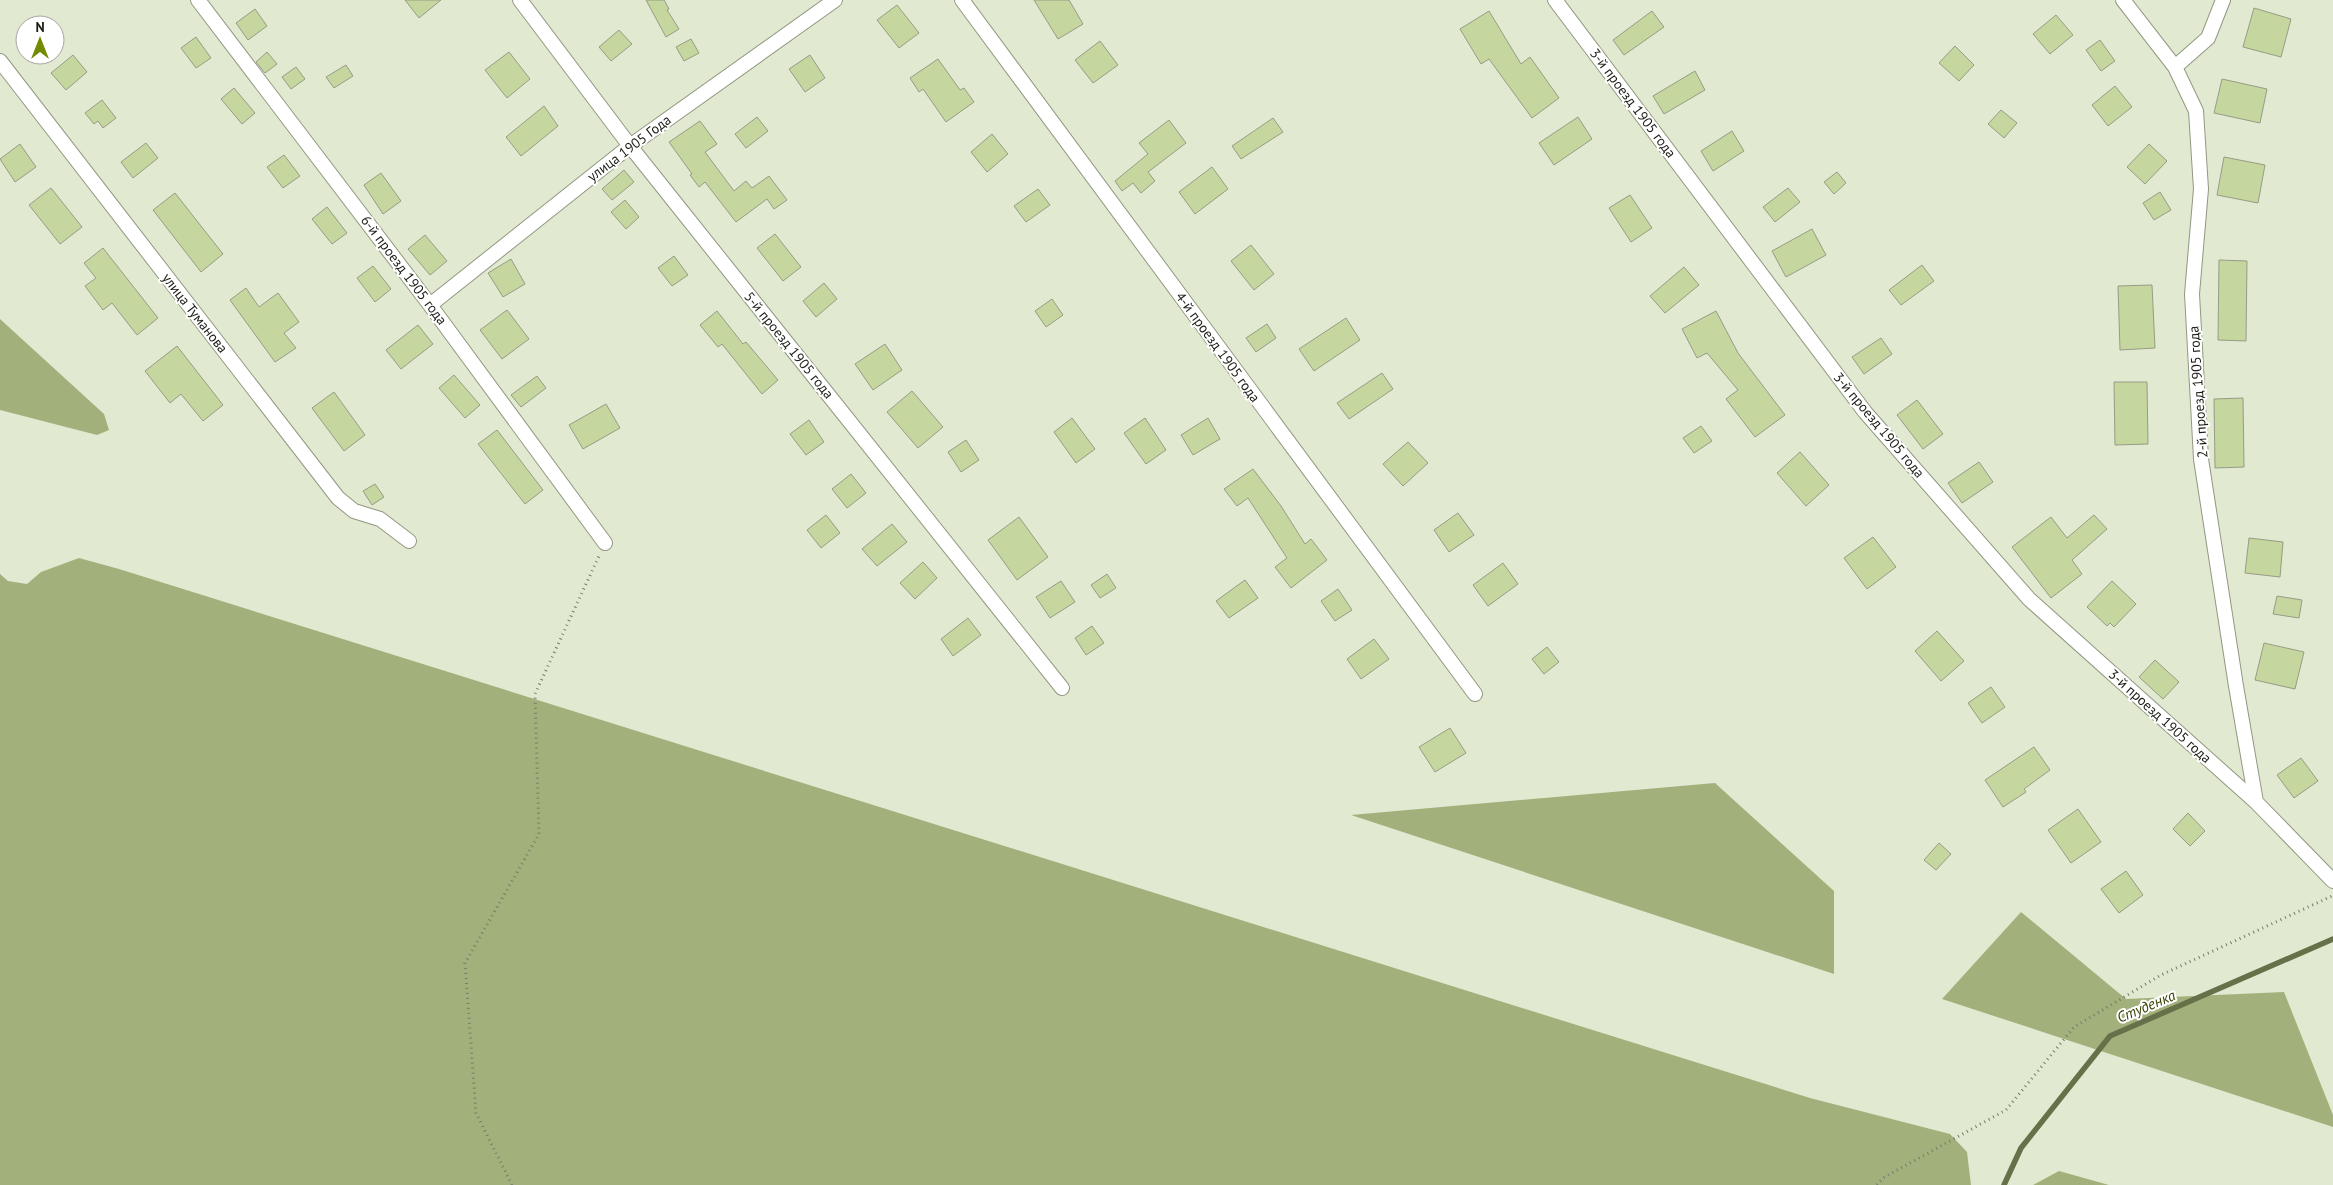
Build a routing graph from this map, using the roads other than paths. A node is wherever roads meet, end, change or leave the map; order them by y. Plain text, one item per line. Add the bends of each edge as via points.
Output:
1 (198, 0) edge
2 (520, 0) edge
3 (835, 0) edge
4 (962, 0) edge
5 (1555, 0) edge
6 (2123, 0) edge
7 (2222, 0) edge
8 (0, 61) edge
9 (2175, 67) junction
10 (630, 146) junction
11 (430, 305) junction
12 (409, 541) dead end
13 (605, 543) road end
14 (1062, 688) dead end
15 (1475, 694) dead end
16 (2256, 802) junction
17 (2333, 881) edge

1 - 11 street, 6-й проезд 1905 года
2 - 10 street, 5-й проезд 1905 года
3 - 10 street, улица 1905 Года
4 - 15 street, 4-й проезд 1905 года
5 - 16 street, 3-й проезд 1905 года via 1872,420 2029,599
6 - 9 street, 2-й проезд 1905 года
7 - 9 street via 2208,38
8 - 12 street, улица Туманова via 338,498 354,511 380,519
9 - 16 street, 2-й проезд 1905 года via 2196,111 2201,189 2192,294 2201,459
10 - 11 street, улица 1905 Года
10 - 14 street, 5-й проезд 1905 года
11 - 13 street, 6-й проезд 1905 года
16 - 17 street, 3-й проезд 1905 года

